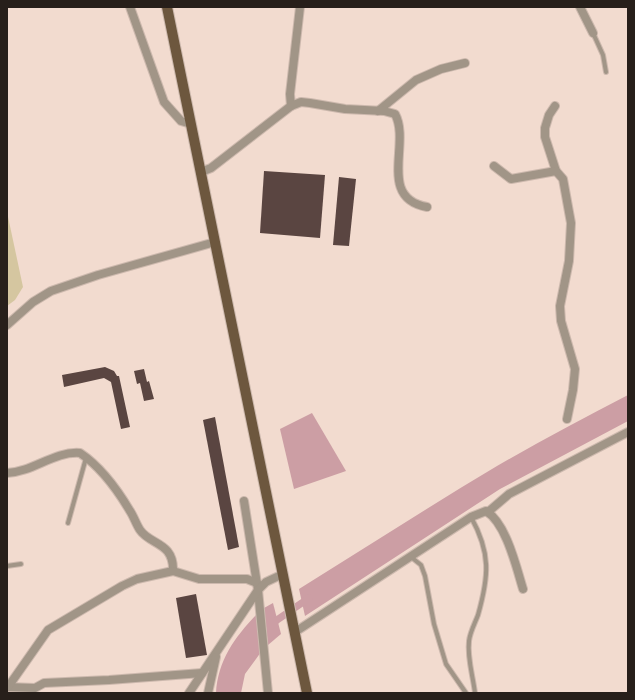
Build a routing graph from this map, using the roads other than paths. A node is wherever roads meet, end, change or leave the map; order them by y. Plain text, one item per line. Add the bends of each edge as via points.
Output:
1 (130, 7) edge
2 (167, 7) edge
3 (300, 7) edge
4 (580, 7) edge
5 (593, 33) joint
6 (465, 63) dead end
7 (606, 72) dead end
8 (290, 106) junction
9 (555, 106) dead end
10 (378, 111) junction
11 (191, 124) junction
12 (494, 166) dead end
13 (556, 171) junction
14 (201, 172) junction
15 (427, 207) dead end
16 (215, 242) junction
17 (7, 325) edge
18 (567, 419) dead end
19 (628, 432) edge
20 (86, 458) junction
21 (7, 473) edge
22 (244, 502) dead end
23 (488, 512) junction
24 (471, 517) junction
25 (68, 523) dead end
26 (411, 557) junction
27 (21, 564) dead end
28 (7, 566) edge
29 (173, 571) junction
30 (284, 578) junction
31 (258, 587) junction
32 (523, 589) dead end
33 (295, 632) junction
34 (218, 650) junction
35 (202, 673) junction
36 (7, 687) edge
37 (189, 693) edge
38 (208, 693) edge
39 (268, 693) edge
40 (307, 693) edge
41 (466, 693) edge
42 (476, 693) edge

1 - 11 street via 164,102 181,121
2 - 11 main road
3 - 8 street
4 - 5 street
5 - 7 lane via 603,56
6 - 10 street via 441,69 416,80
8 - 10 street via 310,102 345,109
8 - 14 street via 211,168
9 - 13 street via 549,115 545,137
10 - 15 street via 395,114 399,121 398,168 402,192 411,202
11 - 14 main road
12 - 13 street via 511,179
13 - 18 street via 563,179 571,223 569,261 560,306 575,369
14 - 16 main road
16 - 17 street via 51,291 33,302
16 - 30 main road
19 - 23 street via 509,494
20 - 21 street via 80,453 67,453
20 - 25 lane
20 - 29 street via 103,472 144,534 165,548 170,556
22 - 31 street
23 - 24 street
23 - 32 street via 496,519 511,552
24 - 26 street
24 - 42 lane via 484,544 486,575 483,596 469,641
26 - 33 street
26 - 41 lane via 421,565 425,576 434,624 446,664
27 - 28 lane
29 - 31 street via 199,579 247,579
29 - 36 street via 137,579 122,586 48,630
30 - 31 street via 266,582
30 - 33 main road
31 - 34 street
31 - 39 street
33 - 40 main road
34 - 35 street
34 - 38 street
35 - 36 street via 44,682 35,688
35 - 37 street

